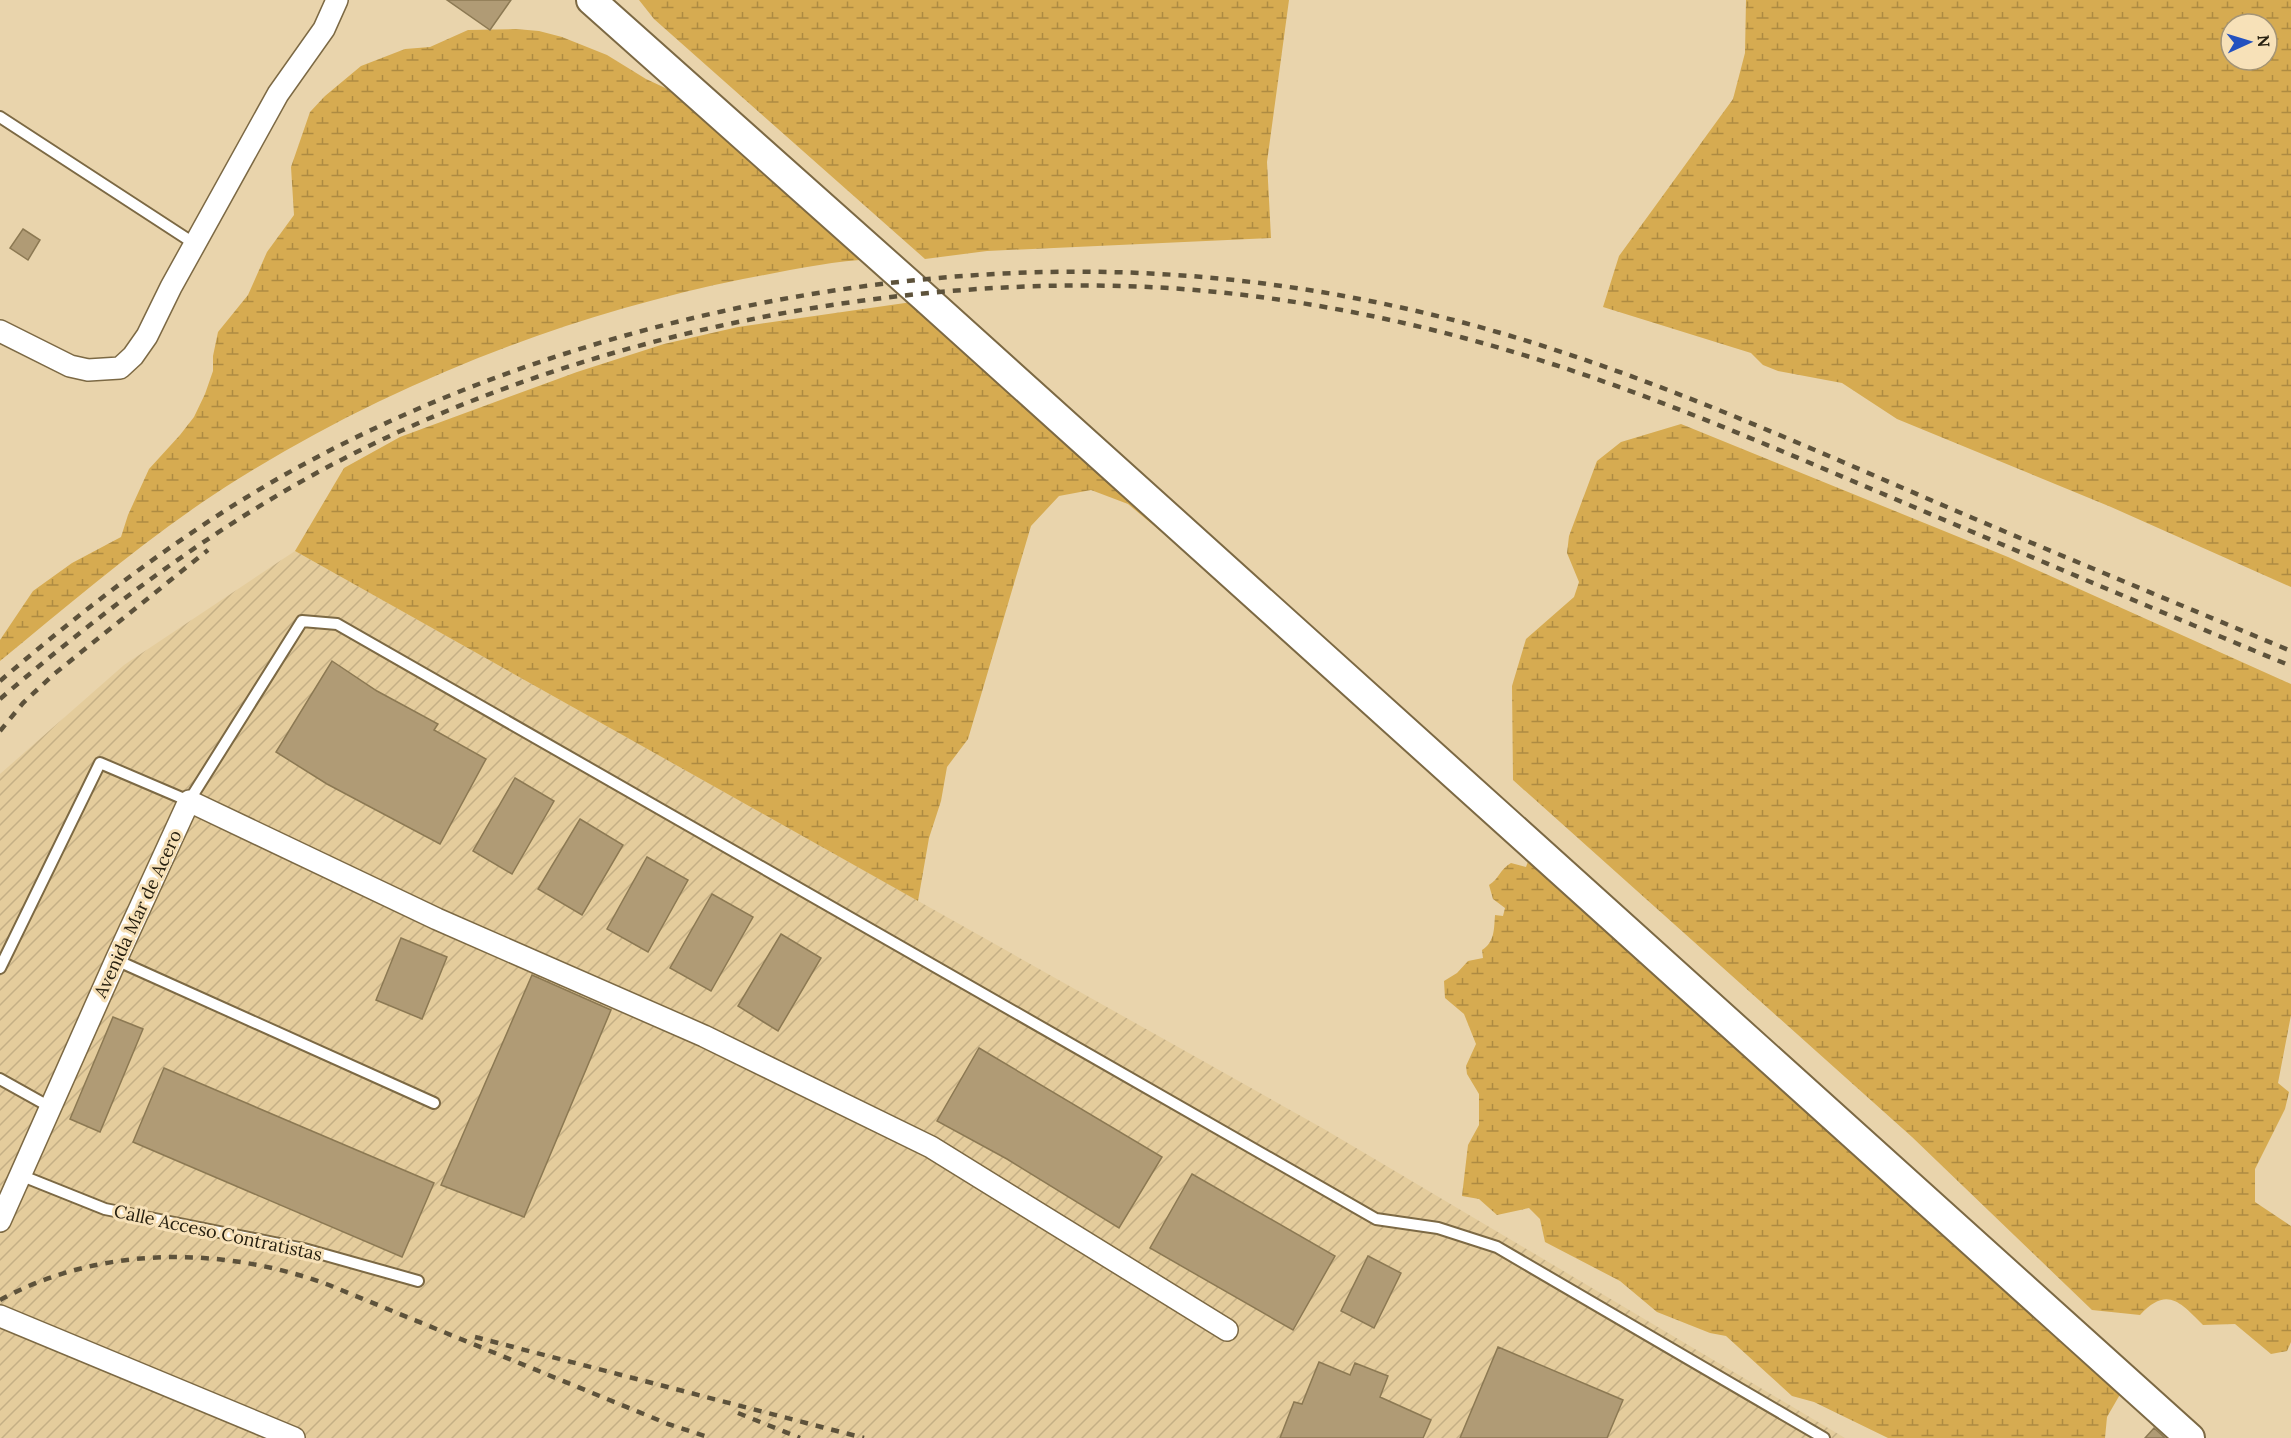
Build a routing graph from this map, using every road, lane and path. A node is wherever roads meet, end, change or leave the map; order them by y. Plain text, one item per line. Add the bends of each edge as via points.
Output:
1 (337, 0) edge
2 (598, 4) edge
3 (0, 117) edge
4 (195, 244) junction
5 (0, 331) edge
6 (189, 801) junction
7 (116, 960) junction
8 (0, 968) edge
9 (0, 1079) edge
10 (434, 1103) dead end
11 (50, 1107) junction
12 (20, 1175) junction
13 (0, 1221) edge
14 (418, 1281) dead end
15 (0, 1316) edge
16 (1227, 1330) dead end
17 (294, 1438) edge
18 (1824, 1438) edge
19 (2190, 1438) edge

1 - 4 street via 324,29 278,94
2 - 19 main road
3 - 4 lane
4 - 5 street via 147,336 120,368 70,366
6 - 7 street, Avenida Mar de Acero
6 - 8 lane via 100,763
6 - 16 street via 437,919 704,1036 932,1147
6 - 18 lane, Avenida Mar de Acero via 302,621 337,624 1376,1219 1438,1228 1497,1247
7 - 10 lane
7 - 11 street, Avenida Mar de Acero
9 - 11 lane
11 - 12 street, Avenida Mar de Acero
12 - 13 street, Avenida Mar de Acero
12 - 14 lane, Calle Acceso Contratistas via 105,1209 304,1249
15 - 17 street

